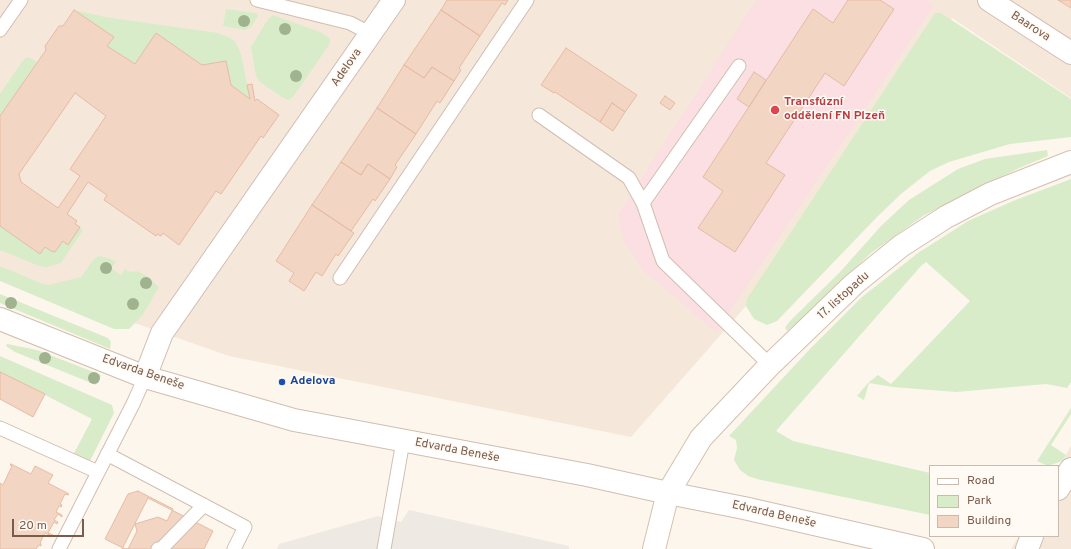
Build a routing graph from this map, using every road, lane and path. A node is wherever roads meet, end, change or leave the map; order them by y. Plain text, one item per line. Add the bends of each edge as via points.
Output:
1 (21, 0) edge
2 (257, 0) edge
3 (394, 0) edge
4 (527, 0) edge
5 (988, 0) edge
6 (0, 30) edge
7 (371, 34) junction
8 (1071, 53) edge
9 (739, 66) dead end
10 (539, 115) dead end
11 (1071, 162) edge
12 (643, 203) junction
13 (340, 278) dead end
14 (0, 319) edge
15 (770, 365) junction
16 (145, 377) junction
17 (0, 428) edge
18 (403, 441) junction
19 (107, 454) junction
20 (1071, 469) edge
21 (98, 472) junction
22 (1059, 487) edge
23 (668, 493) junction
24 (204, 505) junction
25 (1032, 537) edge
26 (59, 549) edge
27 (158, 549) edge
28 (234, 549) edge
29 (384, 549) edge
30 (654, 549) edge
31 (923, 549) edge
32 (1027, 549) edge

1 - 6 lane
2 - 7 lane via 350,23
3 - 7 street, Adelova
4 - 13 lane
5 - 8 street, Baarova
7 - 16 street, Adelova via 162,333
9 - 12 lane
10 - 12 lane via 629,178
11 - 15 street, 17. listopadu via 990,194 946,217 901,246 854,284
12 - 15 lane via 663,261
14 - 16 street, Edvarda Beneše
15 - 23 street, 17. listopadu via 701,438
16 - 18 street, Edvarda Beneše via 294,420
16 - 19 lane
17 - 21 lane
18 - 23 street, Edvarda Beneše via 587,475
18 - 29 lane
19 - 21 lane
19 - 24 lane
20 - 22 street
21 - 26 lane
23 - 30 street, 17. listopadu
23 - 31 street, Edvarda Beneše
24 - 27 lane via 162,548
24 - 28 lane via 245,527
25 - 32 street

